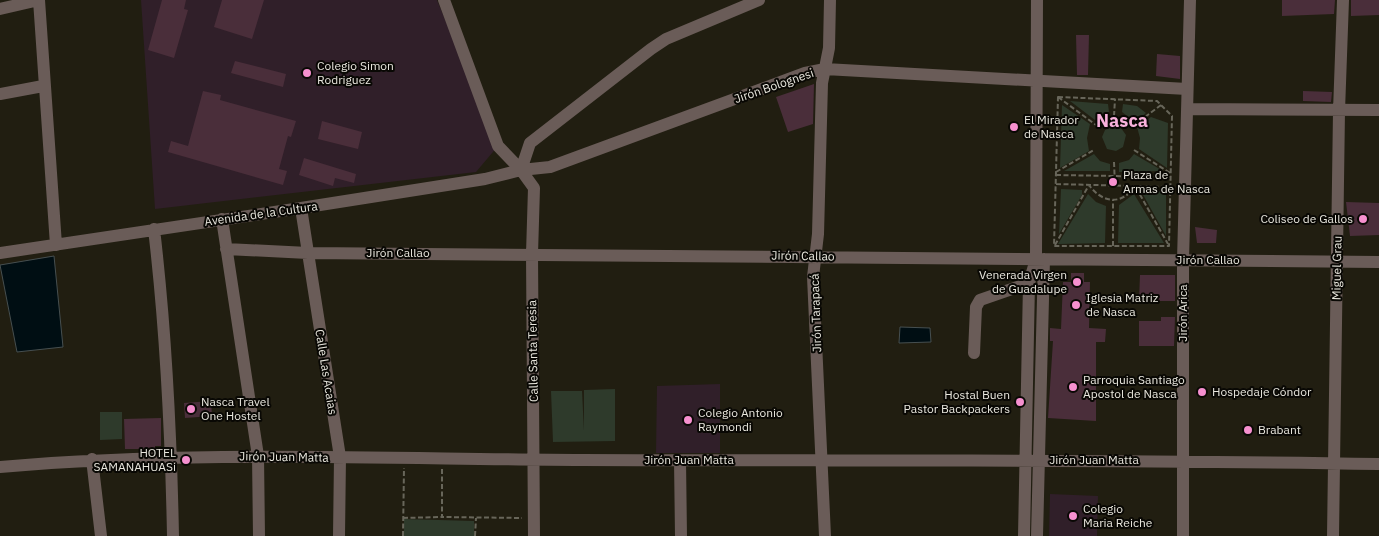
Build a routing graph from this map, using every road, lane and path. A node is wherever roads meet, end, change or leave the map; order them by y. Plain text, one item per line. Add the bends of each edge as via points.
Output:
1 (39, 0) edge
2 (446, 0) edge
3 (759, 0) edge
4 (830, 0) edge
5 (1037, 0) edge
6 (1190, 0) edge
7 (1344, 0) edge
8 (0, 9) edge
9 (825, 69) junction
10 (1037, 82) junction
11 (43, 86) junction
12 (1188, 88) junction
13 (0, 94) edge
14 (1058, 97) junction
15 (1114, 99) junction
16 (1161, 105) junction
17 (1187, 109) junction
18 (1379, 110) edge
19 (1339, 111) junction
20 (1114, 116) dead end
21 (1096, 125) dead end
22 (1133, 126) dead end
23 (1094, 150) dead end
24 (1134, 150) dead end
25 (1114, 162) dead end
26 (522, 170) junction
27 (1171, 173) junction
28 (1056, 174) junction
29 (1115, 176) junction
30 (1170, 177) junction
31 (1056, 184) junction
32 (1089, 185) junction
33 (1115, 186) junction
34 (1135, 186) junction
35 (1170, 187) junction
36 (1113, 200) junction
37 (301, 208) junction
38 (222, 219) junction
39 (154, 229) junction
40 (56, 245) junction
41 (1054, 246) junction
42 (1113, 246) junction
43 (1169, 246) junction
44 (226, 250) junction
45 (0, 253) edge
46 (308, 253) junction
47 (532, 254) junction
48 (815, 256) junction
49 (1040, 259) junction
50 (1183, 260) junction
51 (1336, 261) junction
52 (1379, 262) edge
53 (1030, 283) junction
54 (974, 352) dead end
55 (172, 456) junction
56 (258, 456) junction
57 (340, 458) junction
58 (405, 458) junction
59 (442, 458) junction
60 (92, 459) junction
61 (534, 459) junction
62 (680, 460) junction
63 (821, 460) junction
64 (1024, 460) junction
65 (1038, 460) junction
66 (1183, 461) junction
67 (1335, 464) junction
68 (1379, 464) edge
69 (0, 467) edge
70 (442, 517) junction
71 (476, 517) junction
72 (403, 518) junction
73 (534, 518) junction
74 (101, 536) edge
75 (173, 536) edge
76 (259, 536) edge
77 (339, 536) edge
78 (403, 536) edge
79 (476, 536) edge
80 (534, 536) edge
81 (681, 536) edge
82 (825, 536) edge
83 (1024, 536) edge
84 (1038, 536) edge
85 (1183, 536) edge
86 (1333, 536) edge

1 - 8 street
1 - 11 street
2 - 26 street, Calle Santa Teresia via 498,146
3 - 26 street via 666,39 651,49 530,143
4 - 9 street, Jirón Tarapacá
5 - 10 street
6 - 12 street, Jirón Arica
7 - 19 street, Miguel Grau
9 - 10 street, Jirón Bolognesi
9 - 26 street, Jirón Bolognesi via 550,167
9 - 48 street, Jirón Tarapacá
10 - 12 street, Jirón Bolognesi
10 - 49 street
11 - 13 street
11 - 40 street
12 - 17 street, Jirón Arica
14 - 15 path
14 - 21 path
14 - 28 path
15 - 16 path via 1157,101
15 - 20 path
16 - 22 path
16 - 27 path via 1172,116
17 - 19 street
17 - 50 street, Jirón Arica
18 - 19 street
19 - 51 street, Miguel Grau
23 - 28 path
24 - 27 path
25 - 29 path
26 - 37 street, Avenida de la Cultura via 485,179
26 - 47 street, Calle Santa Teresia via 534,188
27 - 30 path
28 - 29 path
28 - 31 path
29 - 30 path
29 - 33 path
30 - 35 path
31 - 32 path
31 - 41 path
32 - 33 path
32 - 36 path via 1102,198
32 - 41 path
33 - 34 path
34 - 35 path
34 - 36 path via 1124,197
34 - 43 path
35 - 43 path
36 - 42 path
37 - 38 street, Avenida de la Cultura
37 - 46 street, Calle Las Acaias
38 - 39 street, Avenida de la Cultura
38 - 44 street
39 - 40 street, Avenida de la Cultura
39 - 55 street via 162,295
40 - 45 street, Avenida de la Cultura
41 - 42 path
42 - 43 path
44 - 46 street, Jirón Callao
44 - 56 street
46 - 47 street, Jirón Callao
46 - 57 street, Calle Las Acaias
47 - 48 street, Jirón Callao
47 - 61 street, Calle Santa Teresia
48 - 49 street, Jirón Callao
48 - 63 street, Jirón Tarapacá
49 - 50 street, Jirón Callao
49 - 53 street
49 - 65 street
50 - 51 street, Jirón Callao
50 - 66 street, Jirón Arica
51 - 52 street, Jirón Callao
51 - 67 street, Miguel Grau
53 - 54 street via 980,300 976,307
53 - 64 street
55 - 56 street, Jirón Juan Matta
55 - 60 street, Jirón Juan Matta
55 - 75 street
56 - 57 street, Jirón Juan Matta
56 - 76 street
57 - 58 street, Jirón Juan Matta
57 - 77 street, Calle Las Acaias
58 - 59 street, Jirón Juan Matta
58 - 72 path
59 - 61 street, Jirón Juan Matta
59 - 70 path
60 - 69 street, Jirón Juan Matta
60 - 74 street
61 - 62 street, Jirón Juan Matta
61 - 73 street, Calle Santa Teresia
62 - 63 street, Jirón Juan Matta
62 - 81 street
63 - 64 street, Jirón Juan Matta
63 - 82 street, Jirón Tarapacá
64 - 65 street, Jirón Juan Matta
64 - 83 street
65 - 66 street, Jirón Juan Matta
65 - 84 street
66 - 67 street, Jirón Juan Matta
66 - 85 street, Jirón Arica
67 - 68 street, Jirón Juan Matta
67 - 86 street, Miguel Grau
70 - 71 path
70 - 72 path
71 - 73 path
71 - 79 path
72 - 78 path
73 - 80 street, Calle Santa Teresia

